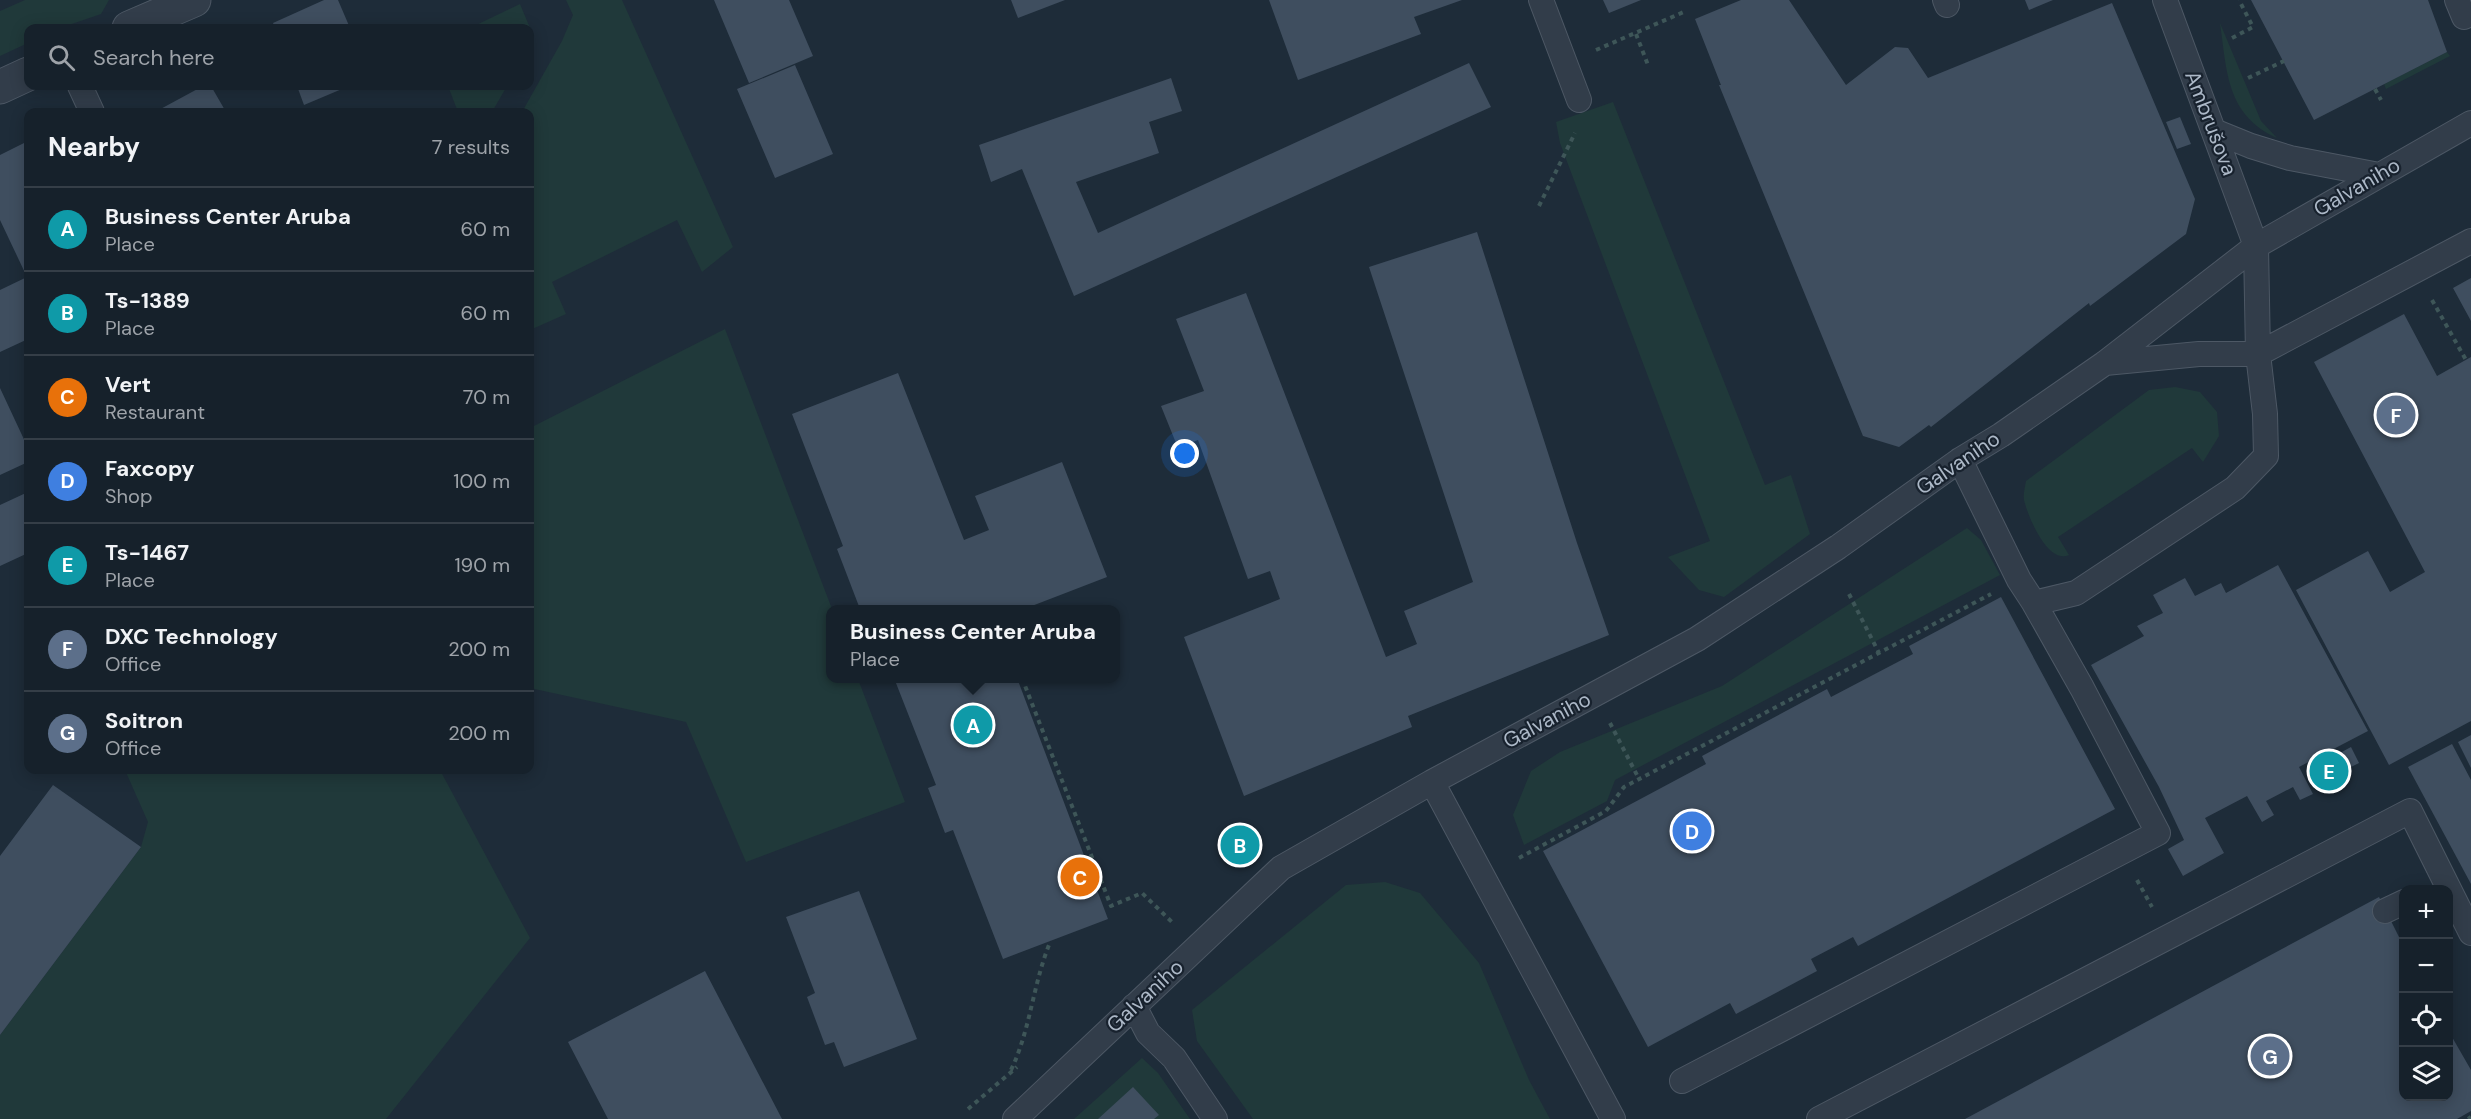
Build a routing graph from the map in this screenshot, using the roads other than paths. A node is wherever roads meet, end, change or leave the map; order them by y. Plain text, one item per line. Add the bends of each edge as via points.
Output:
1 (194, 0) edge
2 (1541, 0) edge
3 (2165, 0) edge
4 (138, 24) edge
5 (24, 76) edge
6 (0, 87) edge
7 (82, 90) edge
8 (1579, 100) road end
9 (90, 108) edge
10 (2471, 123) edge
11 (2214, 131) junction
12 (2379, 175) junction
13 (2471, 241) edge
14 (2256, 246) junction
15 (2258, 354) junction
16 (2105, 363) junction
17 (1960, 460) junction
18 (2034, 603) junction
19 (1432, 782) junction
20 (2437, 885) edge
21 (2453, 908) edge
22 (2471, 933) edge
23 (1134, 1006) junction
24 (1682, 1081) dead end
25 (1015, 1119) edge
26 (1215, 1119) edge
27 (1613, 1119) edge
28 (1819, 1119) edge

1 - 4 street
2 - 8 lane
3 - 11 lane, Ambrušova
5 - 6 street
7 - 9 lane
10 - 12 lane, Galvaniho
11 - 12 lane via 2290,158
11 - 14 lane, Ambrušova
12 - 14 lane, Galvaniho
13 - 15 lane
14 - 15 lane, Ambrušova
14 - 16 lane, Galvaniho
15 - 16 lane via 2199,354
15 - 18 lane, Ambrušova via 2266,456 2235,488 2076,593
16 - 17 lane, Galvaniho
17 - 18 lane
17 - 19 lane, Galvaniho via 1838,547 1697,639
18 - 24 lane via 2158,833
19 - 23 lane, Galvaniho via 1281,868
19 - 27 lane
20 - 28 lane via 2410,811
21 - 22 lane
23 - 25 lane, Galvaniho
23 - 26 lane via 1148,1033 1174,1058

